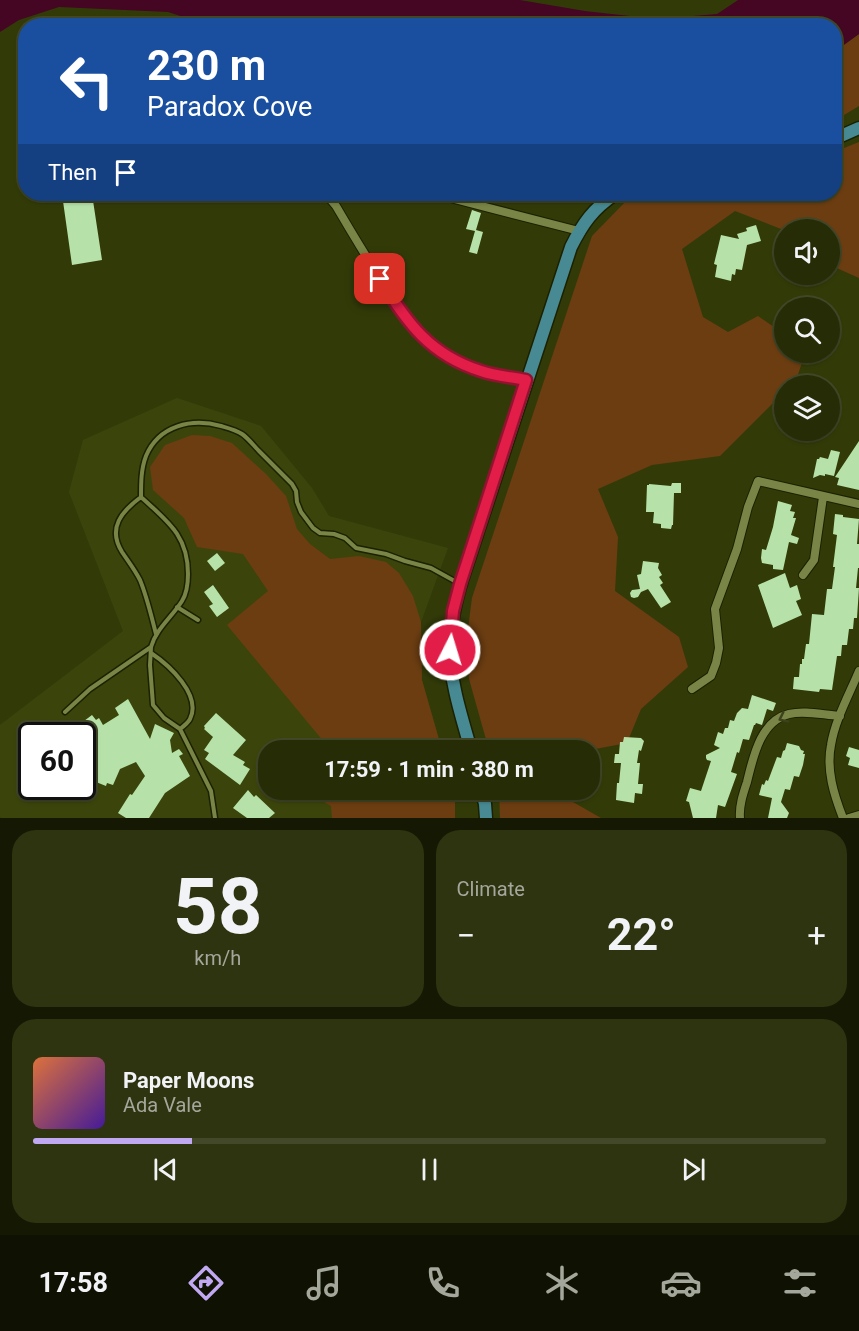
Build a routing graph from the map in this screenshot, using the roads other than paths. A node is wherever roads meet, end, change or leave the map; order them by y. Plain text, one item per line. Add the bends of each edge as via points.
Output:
1 (859, 128) edge
2 (842, 135) edge
3 (332, 201) edge
4 (462, 201) edge
5 (605, 201) edge
6 (579, 231) junction
7 (526, 380) junction
8 (141, 497) junction
9 (823, 497) junction
10 (859, 504) edge
11 (803, 575) dead end
12 (460, 584) junction
13 (177, 607) junction
14 (198, 620) dead end
15 (156, 634) junction
16 (151, 647) junction
17 (151, 653) junction
18 (859, 671) edge
19 (692, 689) dead end
20 (65, 712) dead end
21 (840, 716) junction
22 (180, 729) junction
23 (468, 740) edge
24 (483, 800) edge
25 (859, 815) edge
26 (215, 818) edge
27 (486, 818) edge
28 (740, 818) edge
29 (843, 818) edge
30 (849, 818) edge

1 - 2 main road
3 - 7 street via 398,308 435,349 482,371
4 - 6 street
5 - 6 main road
6 - 7 main road
7 - 12 main road
8 - 12 lane via 146,456 163,433 193,423 228,428 243,434 292,484 301,512 320,533 345,537 356,548 431,568
8 - 13 lane via 171,525 186,553 188,584
8 - 15 lane via 124,511 116,531 121,549 144,591
9 - 10 street
9 - 11 street via 814,560
9 - 19 street via 758,481 715,609 719,648 716,663 711,676
12 - 23 main road via 450,650
13 - 14 lane
13 - 15 lane
15 - 16 lane
16 - 17 lane
16 - 20 lane via 90,689
17 - 22 lane via 153,705
17 - 22 lane via 190,694 190,721
18 - 21 street
21 -> 28 street via 787,714 765,732 756,747
21 - 29 street via 829,768
22 - 26 lane via 211,791
24 - 27 main road
25 - 30 street

